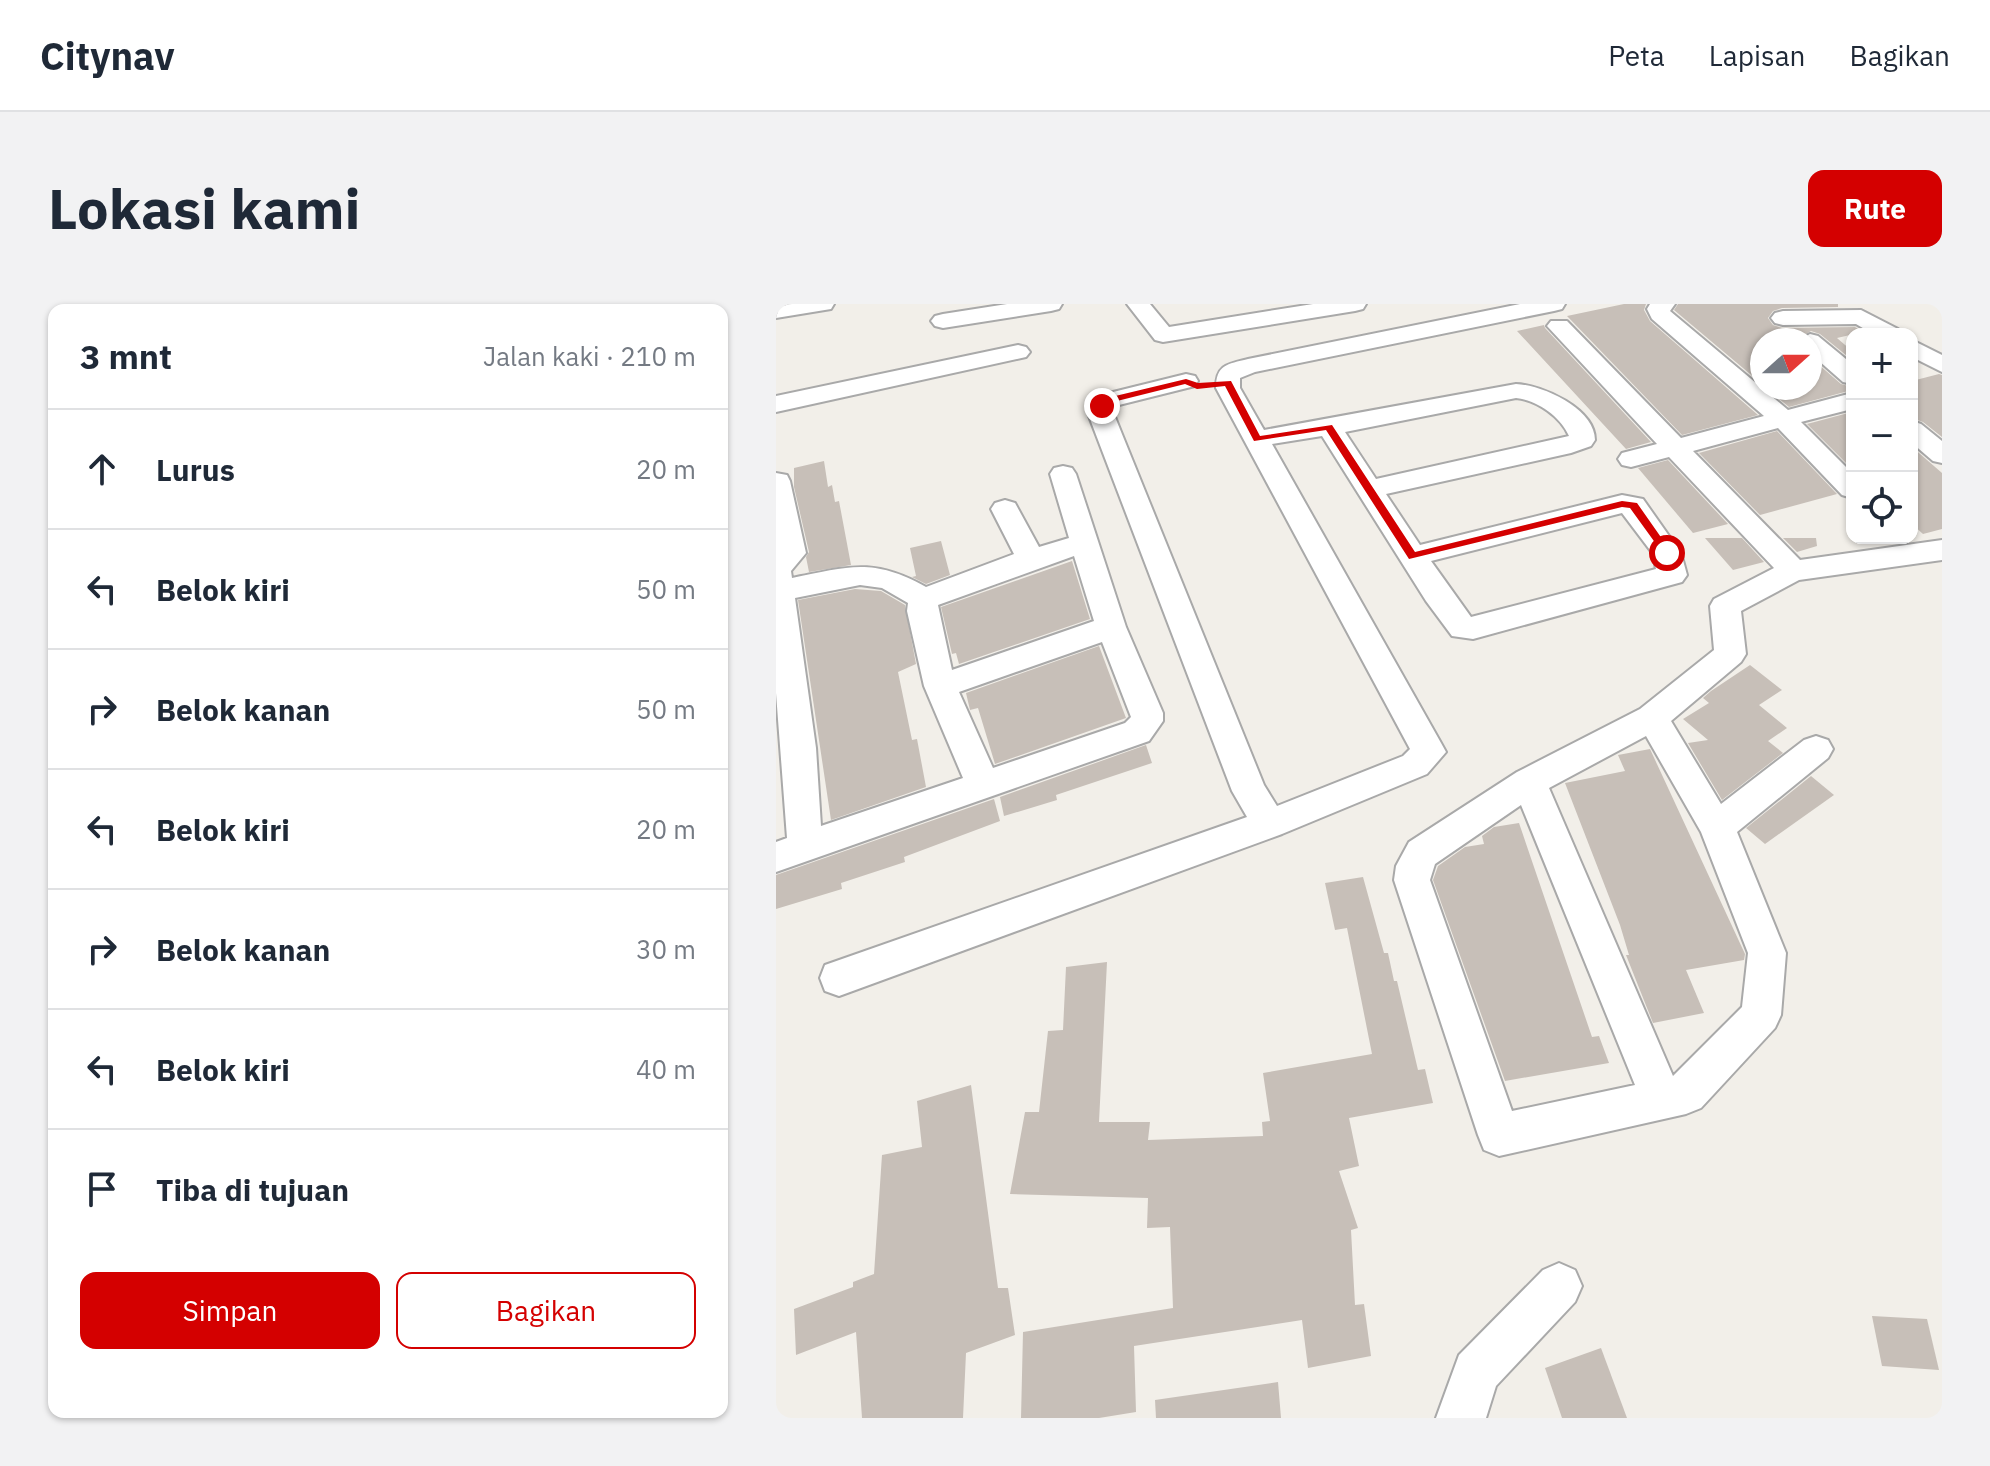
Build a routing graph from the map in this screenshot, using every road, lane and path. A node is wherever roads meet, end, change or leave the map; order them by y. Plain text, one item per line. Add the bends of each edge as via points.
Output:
1 (823, 304) edge
2 (1051, 304) edge
3 (1138, 304) edge
4 (1355, 304) edge
5 (1664, 304) edge
6 (776, 311) edge
7 (1775, 311) edge
8 (1556, 315) edge
9 (943, 321) dead end
10 (1796, 328) edge
11 (1880, 328) edge
12 (1163, 335) junction
13 (1822, 351) edge
14 (1918, 351) edge
15 (1018, 352) dead end
16 (1942, 365) edge
17 (1918, 371) edge
18 (1846, 372) edge
19 (1186, 381) junction
20 (1228, 383) junction
21 (1846, 403) edge
22 (776, 404) edge
23 (1785, 421) junction
24 (1329, 427) junction
25 (1918, 434) edge
26 (1257, 439) junction
27 (1677, 449) junction
28 (1942, 455) edge
29 (1631, 459) dead end
30 (1063, 474) dead end
31 (777, 481) edge
32 (1846, 483) edge
33 (1369, 489) junction
34 (1005, 509) dead end
35 (1087, 543) junction
36 (1919, 548) edge
37 (1413, 556) junction
38 (1031, 559) junction
39 (1793, 571) junction
40 (779, 591) junction
41 (924, 599) junction
42 (1111, 627) junction
43 (940, 686) junction
44 (1652, 718) junction
45 (1816, 749) dead end
46 (787, 751) edge
47 (1529, 782) junction
48 (984, 786) junction
49 (1270, 824) junction
50 (1717, 827) junction
51 (790, 852) edge
52 (839, 978) dead end
53 (1662, 1099) junction
54 (1559, 1286) dead end
55 (1461, 1418) edge

1 - 6 street
2 - 9 street
3 - 12 street
4 - 12 street
5 - 23 street via 1660,314
7 - 10 street
7 - 11 street via 1861,317
8 - 20 street via 1248,366 1228,374
8 - 27 street
12 - 19 street
13 - 18 street
14 - 16 street
15 - 22 street
16 - 17 street
19 - 20 street via 1197,386
19 - 49 street via 1110,400 1100,411 1249,791
20 - 26 street
21 - 23 street
23 - 27 street
23 - 32 street
24 - 26 street
24 - 33 street
24 - 33 street via 1534,390 1582,431 1582,440 1571,445
25 - 28 street
26 - 49 street via 1429,752 1415,765
27 - 29 street
27 - 39 street
30 - 35 street
31 - 40 street via 792,553 776,568
33 - 37 street
34 - 38 street
35 - 38 street
35 - 42 street
36 - 39 street
37 - 37 street via 1463,628 1672,575 1667,553 1633,505 1622,504
38 - 41 street
39 - 44 street via 1725,606 1730,654
40 - 41 street via 860,575 889,579
40 - 46 street
41 - 43 street via 922,611
42 - 43 street
42 - 48 street via 1147,721 1137,732
43 - 48 street
44 - 47 street
44 - 50 street
45 - 50 street
46 - 51 street
47 - 53 street
47 - 53 street via 1422,853 1412,880 1499,1135
48 - 51 street
49 - 52 street
50 - 53 street via 1767,953 1761,1015 1686,1094
54 - 55 street via 1476,1372

